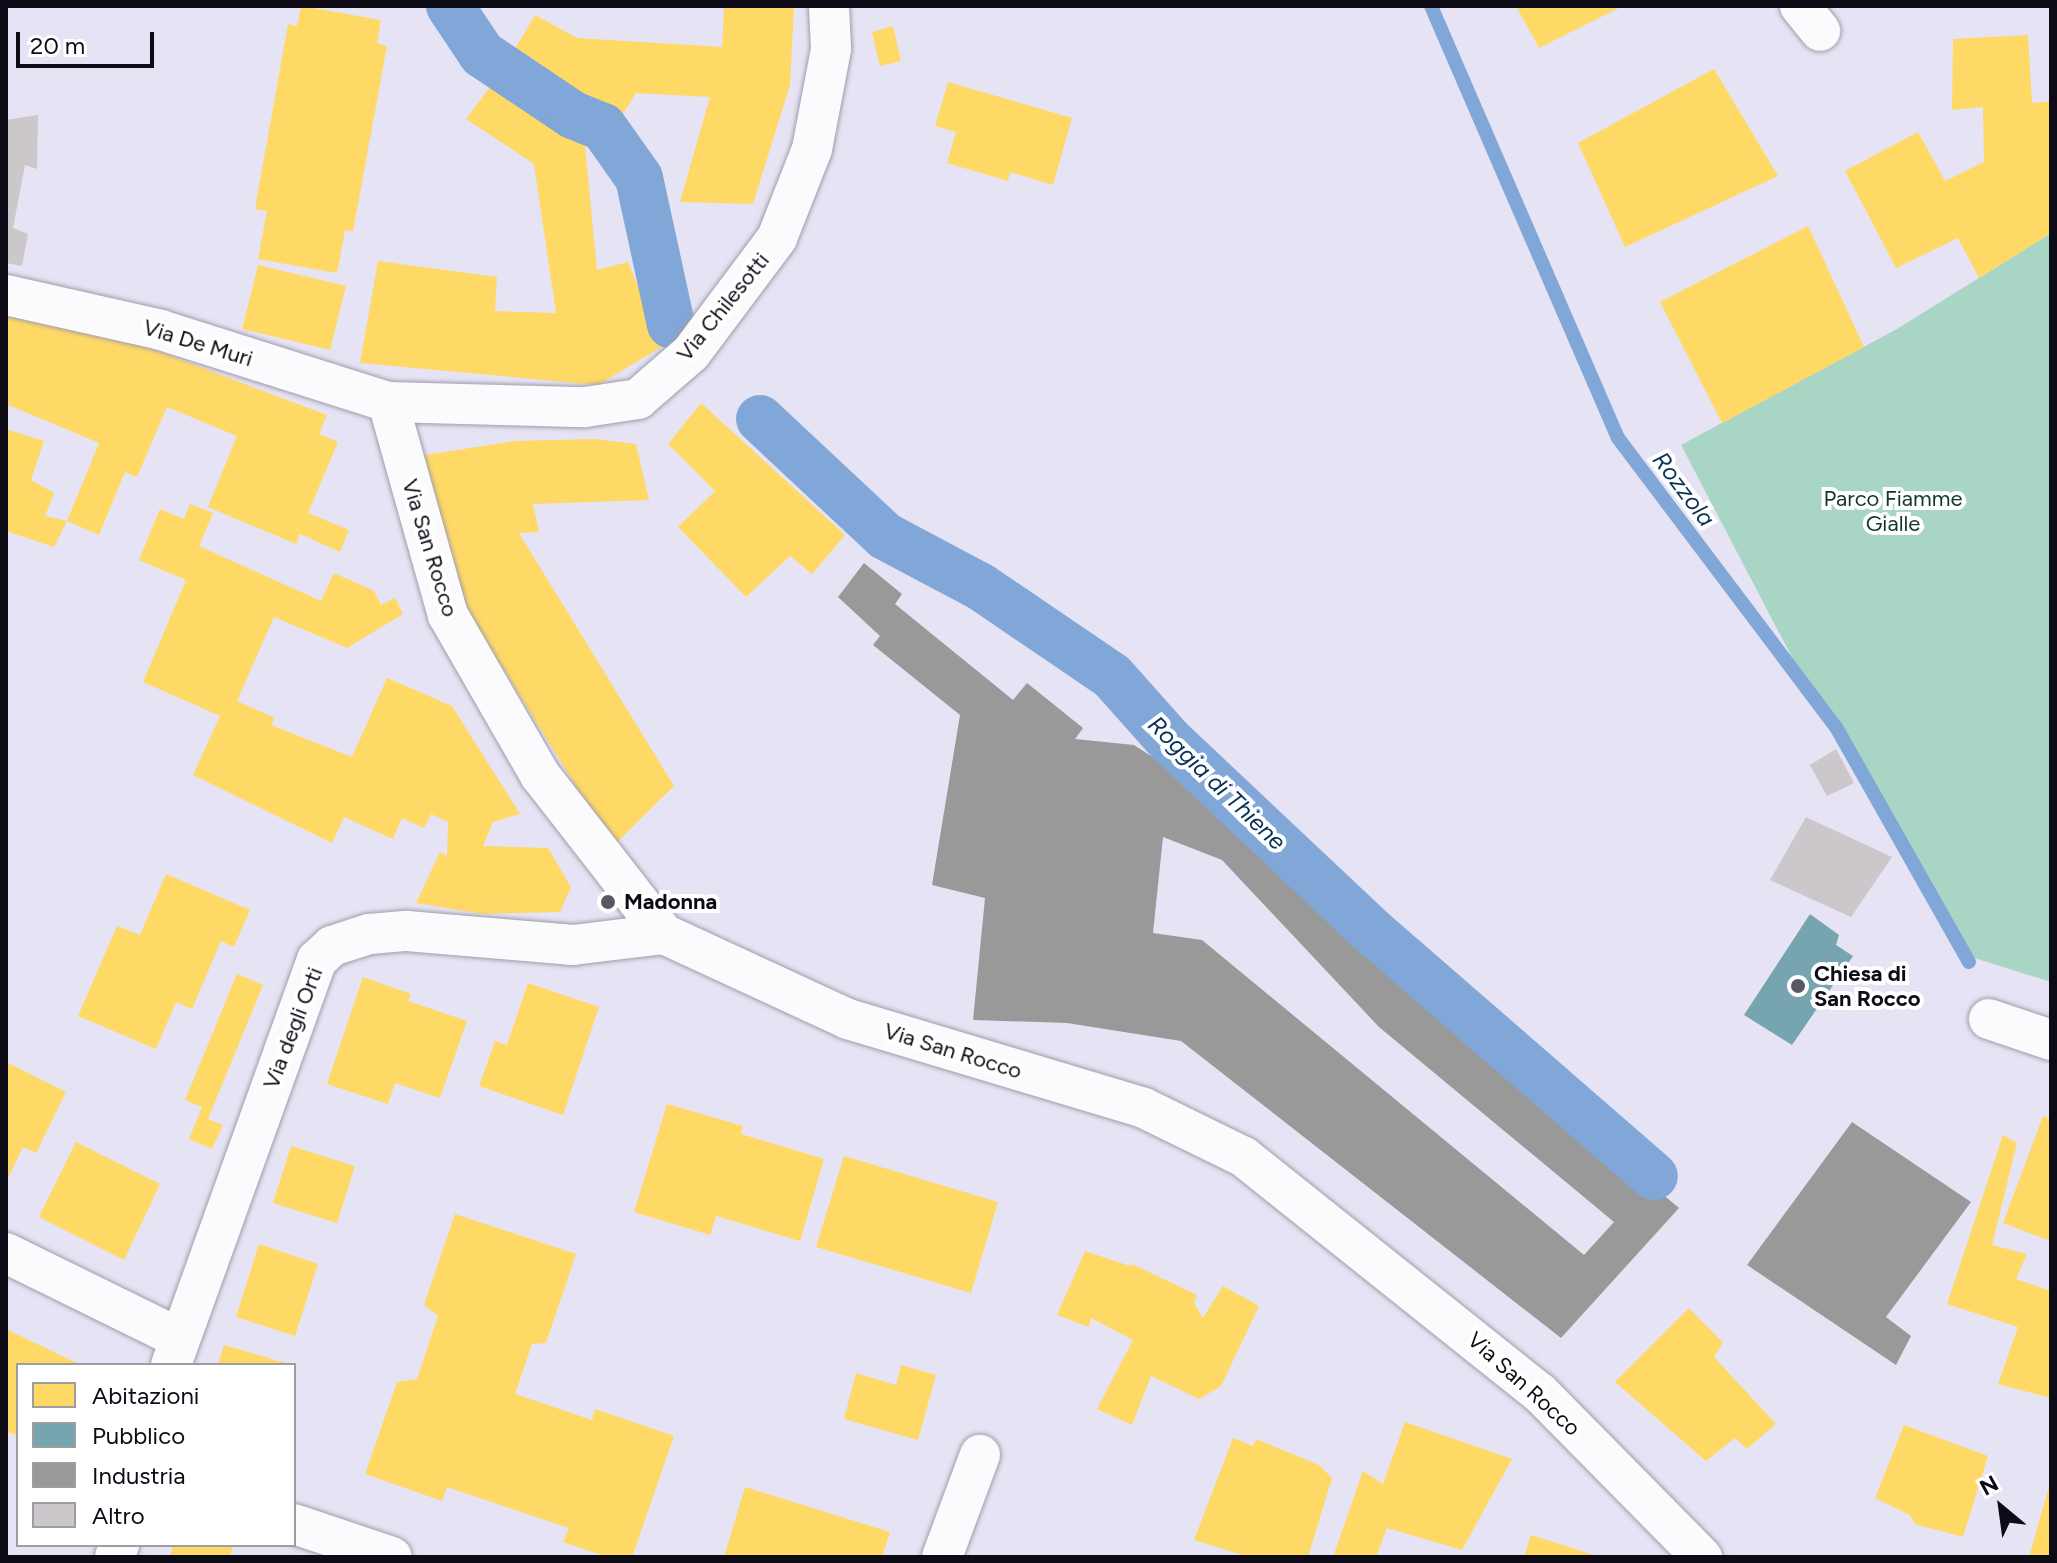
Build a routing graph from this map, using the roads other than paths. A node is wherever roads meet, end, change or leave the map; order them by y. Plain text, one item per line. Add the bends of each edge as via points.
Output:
1 (829, 6) edge
2 (6, 295) edge
3 (388, 402) junction
4 (664, 934) junction
5 (1989, 1019) dead end
6 (2051, 1040) edge
7 (6, 1253) edge
8 (175, 1352) edge
9 (980, 1455) dead end
10 (296, 1525) edge
11 (392, 1557) edge
12 (942, 1557) edge
13 (1702, 1557) edge

1 - 3 street, Via Chilesotti via 831,49 812,149 777,238 691,353 638,399 585,407
2 - 3 street, Via De Muri via 161,330
3 - 4 street, Via San Rocco via 448,615 540,775
4 - 8 street, Via degli Orti via 573,945 407,931 370,934 332,946 317,960
4 - 13 street, Via San Rocco via 848,1019 1144,1108 1244,1157 1540,1393
5 - 6 street
7 - 8 street, Via degli Orti
9 - 12 street
10 - 11 street

